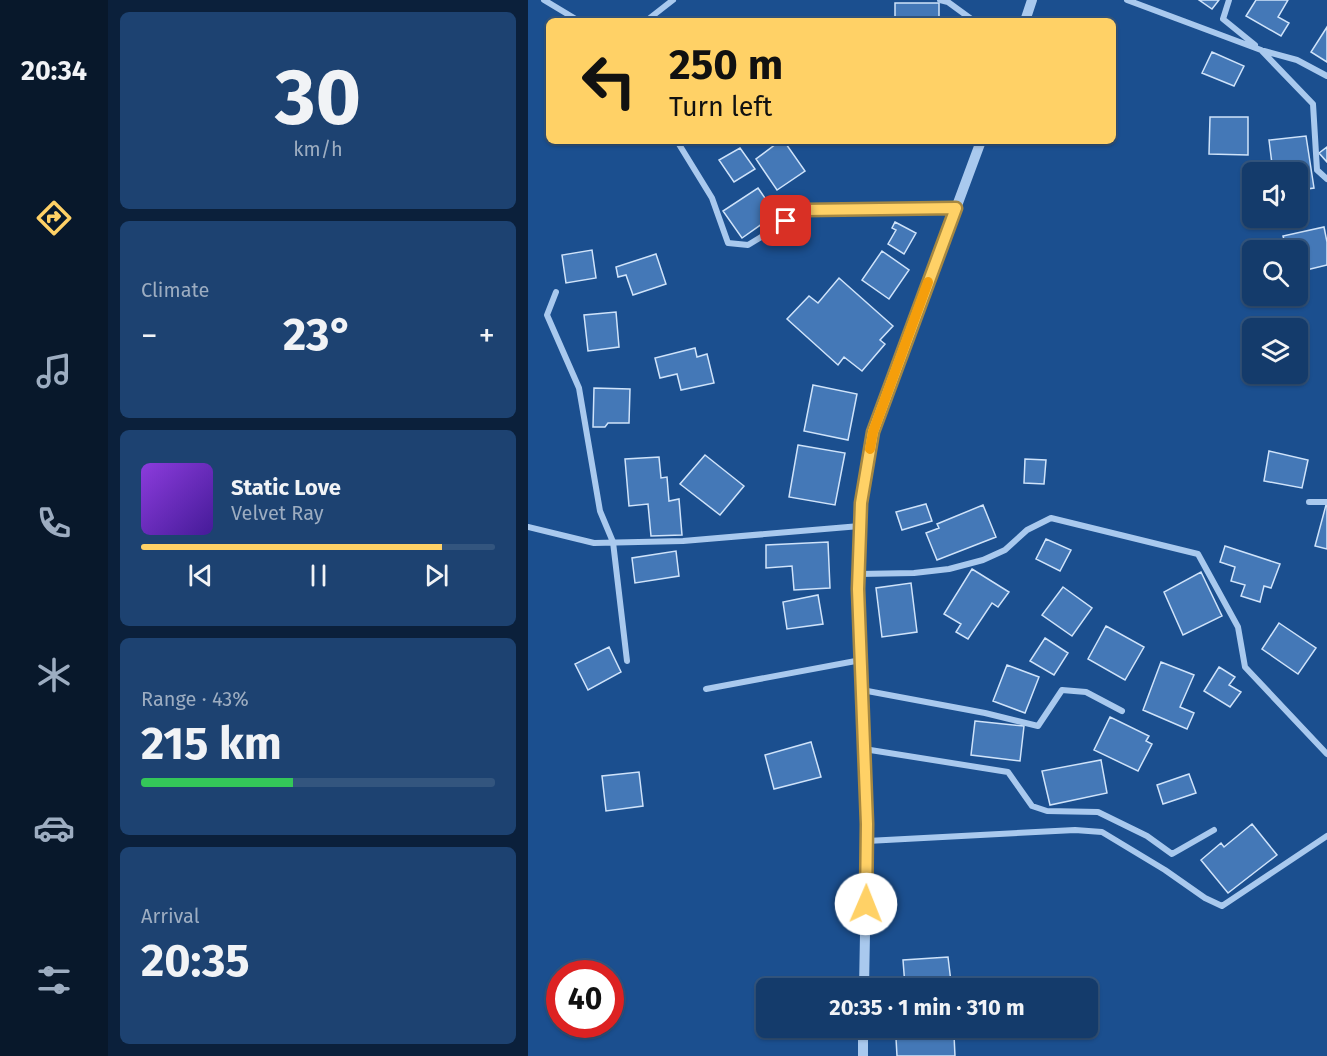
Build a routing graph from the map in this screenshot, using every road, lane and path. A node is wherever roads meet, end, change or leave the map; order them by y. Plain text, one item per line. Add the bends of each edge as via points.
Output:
1 (544, 0) edge
2 (674, 0) edge
3 (940, 0) edge
4 (1032, 0) edge
5 (1127, 0) edge
6 (1229, 0) edge
7 (574, 18) edge
8 (650, 18) edge
9 (970, 18) edge
10 (1026, 18) edge
11 (1261, 50) junction
12 (1327, 76) edge
13 (678, 144) edge
14 (980, 144) edge
15 (1327, 179) edge
16 (956, 208) junction
17 (556, 292) dead end
18 (1309, 502) dead end
19 (1327, 502) edge
20 (860, 526) junction
21 (528, 527) edge
22 (613, 542) junction
23 (859, 574) junction
24 (861, 660) junction
25 (627, 661) dead end
26 (706, 689) dead end
27 (862, 690) junction
28 (1122, 711) dead end
29 (864, 749) junction
30 (1327, 754) edge
31 (1214, 830) dead end
32 (1327, 836) edge
33 (867, 841) junction
34 (864, 978) edge
35 (863, 1038) edge
36 (863, 1056) edge

1 - 7 street
2 - 8 street
3 - 9 street
4 - 10 street
5 - 11 street
6 - 11 street via 1223,19
11 - 12 street via 1297,60
11 - 15 street via 1312,104 1317,170
13 - 16 street via 712,198 728,243 748,245 805,210
14 - 16 street
16 - 20 street via 873,432
17 - 22 street via 547,315 579,388 600,511
18 - 19 street
20 - 22 street via 684,541
20 - 23 street
21 - 22 street via 594,543
22 - 25 street
23 - 24 street
23 - 30 street via 914,573 983,560 1005,550 1026,530 1051,518 1198,554 1238,627 1245,667
24 - 26 street
24 - 27 street
27 - 28 street via 1038,726 1062,690 1086,692
27 - 29 street
29 - 31 street via 1008,772 1032,806 1047,812 1098,812 1147,836 1172,854
29 - 33 street
32 - 33 street via 1222,906 1102,832 1075,830
33 - 34 street
35 - 36 street

